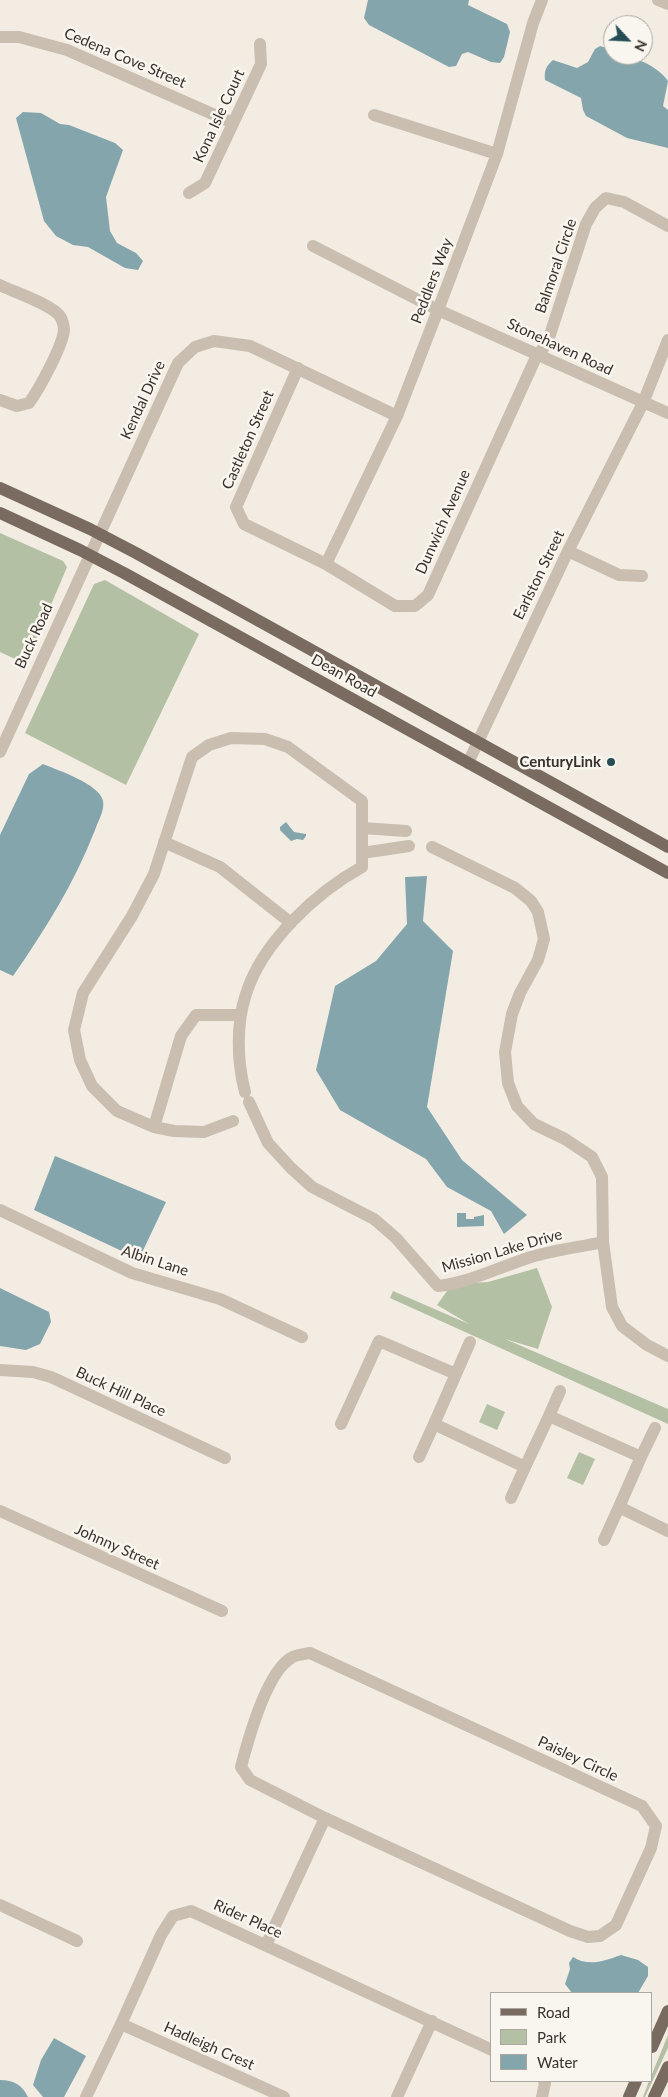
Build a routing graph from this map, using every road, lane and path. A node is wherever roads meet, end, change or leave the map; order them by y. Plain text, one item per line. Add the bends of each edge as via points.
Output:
1 (542, 0) edge
2 (658, 0) edge
3 (668, 4) edge
4 (0, 37) edge
5 (260, 44) dead end
6 (374, 115) dead end
7 (233, 123) junction
8 (498, 154) junction
9 (189, 193) dead end
10 (668, 226) edge
11 (313, 246) dead end
12 (0, 285) edge
13 (438, 310) junction
14 (668, 340) edge
15 (537, 354) junction
16 (298, 368) junction
17 (0, 400) edge
18 (643, 403) junction
19 (668, 413) edge
20 (397, 416) junction
21 (0, 488) edge
22 (0, 513) edge
23 (99, 534) junction
24 (568, 551) junction
25 (90, 555) junction
26 (326, 564) junction
27 (642, 576) dead end
28 (0, 719) edge
29 (12, 724) junction
30 (477, 742) junction
31 (0, 752) edge
32 (468, 762) junction
33 (362, 828) junction
34 (406, 831) dead end
35 (164, 842) junction
36 (409, 846) dead end
37 (432, 847) dead end
38 (668, 847) edge
39 (362, 853) junction
40 (668, 873) edge
41 (291, 923) junction
42 (240, 1015) junction
43 (233, 1121) dead end
44 (154, 1127) junction
45 (0, 1210) edge
46 (603, 1242) junction
47 (302, 1337) dead end
48 (470, 1342) dead end
49 (668, 1356) edge
50 (0, 1370) edge
51 (456, 1374) junction
52 (560, 1391) dead end
53 (549, 1416) junction
54 (341, 1424) dead end
55 (434, 1424) junction
56 (655, 1428) dead end
57 (419, 1457) dead end
58 (641, 1457) junction
59 (225, 1458) dead end
60 (525, 1467) junction
61 (511, 1498) dead end
62 (619, 1507) junction
63 (0, 1511) edge
64 (668, 1531) edge
65 (604, 1540) dead end
66 (222, 1611) dead end
67 (325, 1818) junction
68 (0, 1905) edge
69 (77, 1941) dead end
70 (266, 1945) junction
71 (668, 2011) edge
72 (432, 2021) junction
73 (121, 2024) junction
74 (653, 2044) edge
75 (490, 2049) edge
76 (668, 2067) edge
77 (544, 2082) edge
78 (636, 2082) edge
79 (86, 2097) edge
80 (284, 2097) edge
81 (397, 2097) edge
82 (542, 2097) edge
83 (629, 2097) edge
84 (654, 2097) edge

1 - 8 street, Peddlers Way
2 - 3 street
4 - 7 street, Cedena Cove Street via 19,37 67,50
5 - 7 street, Kona Isle Court via 261,64
6 - 8 street
7 - 9 street, Kona Isle Court via 205,183
8 - 13 street, Peddlers Way
10 - 15 street, Balmoral Circle via 624,202 606,198 595,208 586,224 547,344
11 - 13 street, Stonehaven Road
12 - 17 street via 51,308 60,316 65,328 29,403 17,406
13 - 15 street, Stonehaven Road
13 - 20 street, Peddlers Way
14 - 18 street
15 - 18 street, Stonehaven Road
15 - 26 street, Dunwich Avenue via 428,595 415,606 396,606
16 - 20 street, Kendal Drive
16 - 23 street, Kendal Drive via 250,346 214,341 195,347 178,363
16 - 26 street, Castleton Street via 236,507 244,524
18 - 19 street, Stonehaven Road
18 - 24 street, Earlston Street
20 - 26 street, Peddlers Way
21 - 23 main road, Dean Road
22 - 25 main road, Dean Road
23 - 25 street, Buck Road
23 - 30 main road, Dean Road
24 - 27 street via 619,575
24 - 30 street, Earlston Street
25 - 29 street, Buck Road
25 - 32 main road, Dean Road
28 - 29 street
29 - 31 street, Buck Road
30 - 32 street, Earlston Street
30 - 38 main road, Dean Road
32 - 40 main road, Dean Road
33 - 34 street
33 - 35 street via 362,801 288,747 265,740 230,738 210,745 192,757
33 - 39 street
35 - 41 street via 220,867
35 - 44 street via 154,874 132,916 82,993 74,1030 80,1060 92,1086 117,1111
36 - 39 street
37 - 46 street via 515,888 531,901 538,912 544,939 538,960 512,1014 505,1052 508,1083 517,1106 534,1124 592,1157 602,1177
39 - 41 street via 362,867 315,900
41 - 42 street via 262,958
42 - 44 street via 196,1015 181,1036
42 - 46 street, Mission Lake Drive via 240,1070 247,1097 268,1143 312,1187 374,1219 396,1238 438,1286 481,1276 532,1257
43 - 44 street via 204,1132
45 - 47 street, Albin Lane via 132,1274 220,1300
46 - 49 street via 612,1308 622,1326
48 - 51 street
50 - 59 street, Buck Hill Place via 33,1372 51,1377
51 - 54 street via 378,1341
51 - 55 street
52 - 53 street
53 - 58 street
53 - 60 street
55 - 57 street
55 - 60 street
56 - 58 street
58 - 62 street
60 - 61 street
62 - 64 street
62 - 65 street
63 - 66 street, Johnny Street
67 - 67 street, Paisley Circle via 588,1937 600,1936 616,1925 651,1848 656,1826 642,1806 310,1653 292,1657 278,1669 249,1734 241,1767 250,1780
67 - 70 street
68 - 69 street
70 - 72 street, Rider Place
70 - 73 street, Rider Place via 191,1911 173,1916 161,1935
71 - 74 main road
72 - 75 street, Rider Place
72 - 81 street
73 - 79 street, Rider Place
73 - 80 street, Hadleigh Crest
76 - 84 main road
77 - 82 street
78 - 83 main road

